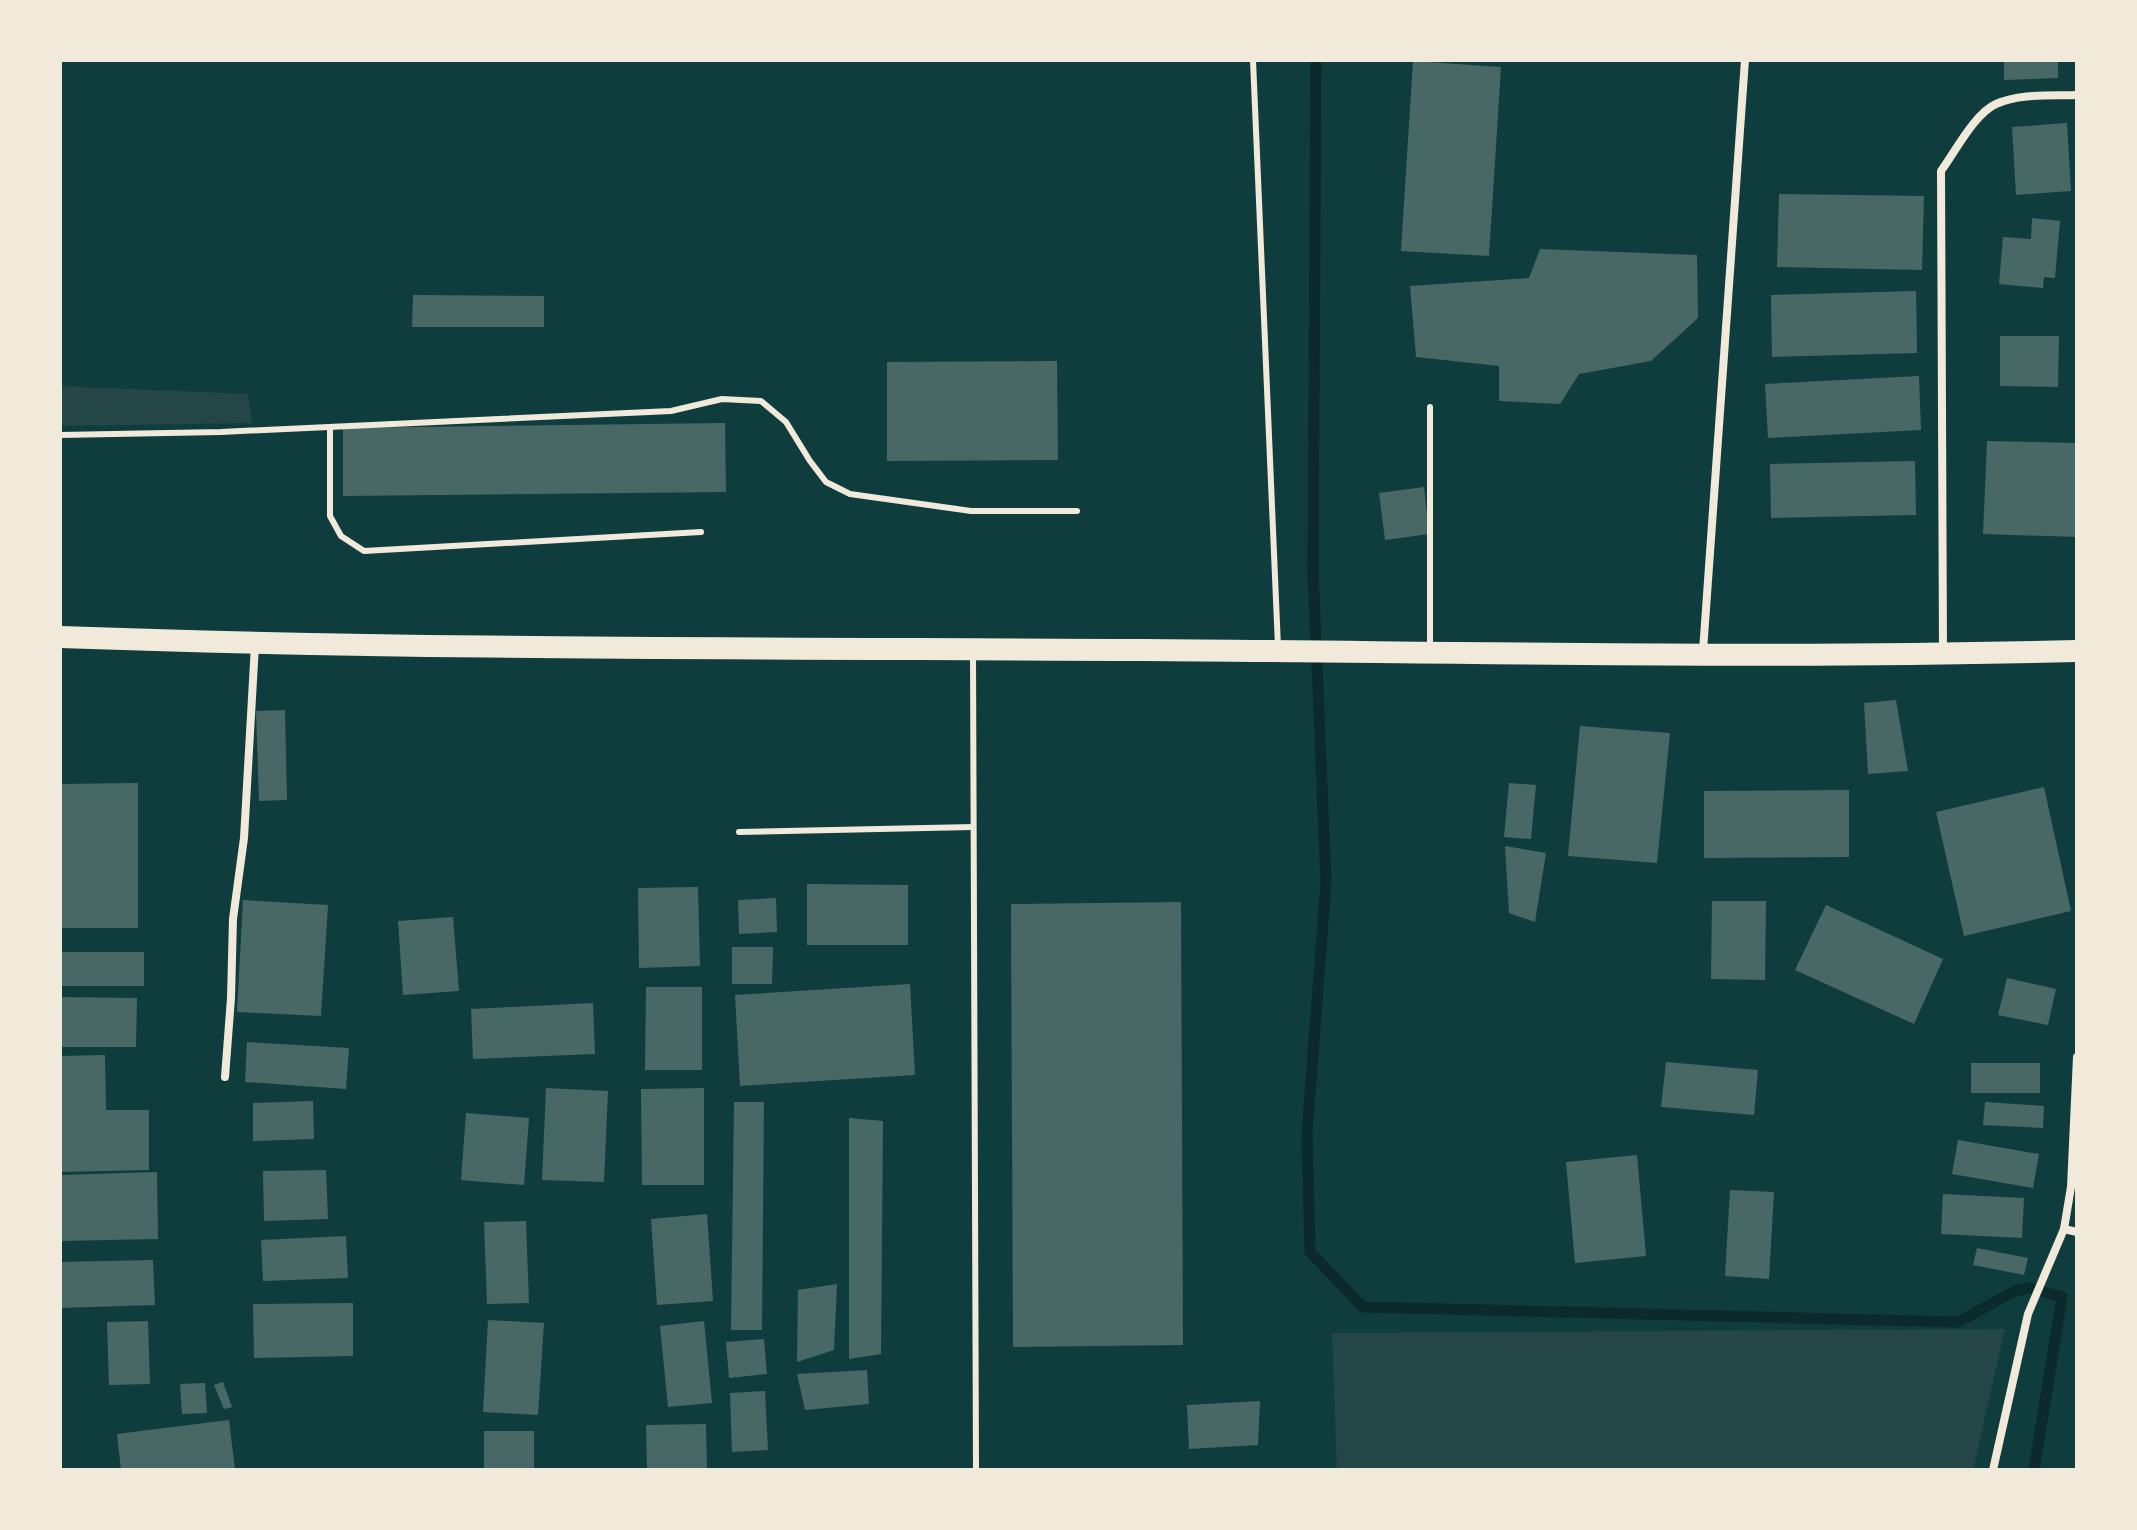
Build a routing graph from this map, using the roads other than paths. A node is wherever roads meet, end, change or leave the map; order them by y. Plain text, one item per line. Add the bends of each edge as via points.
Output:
1 (1253, 60) edge
2 (1745, 60) edge
3 (2077, 95) edge
4 (1430, 407) dead end
5 (330, 427) junction
6 (60, 435) edge
7 (1077, 511) dead end
8 (701, 532) dead end
9 (60, 637) edge
10 (255, 644) junction
11 (973, 649) junction
12 (1279, 651) junction
13 (2077, 651) edge
14 (1430, 652) junction
15 (1943, 654) junction
16 (1703, 656) junction
17 (973, 827) junction
18 (739, 832) dead end
19 (2077, 1057) edge
20 (225, 1077) dead end
21 (2064, 1229) junction
22 (2077, 1232) edge
23 (976, 1470) edge
24 (1993, 1470) edge

1 - 12 lane
2 - 16 street
3 - 15 street via 1994,104 1972,125 1941,171
4 - 14 lane
5 - 6 lane
5 - 7 lane via 671,411 722,399 761,401 786,422 826,482 850,494 971,511
5 - 8 lane via 330,516 341,536 364,551
9 - 10 highway
10 - 11 highway
10 - 20 street
11 - 12 highway
11 - 17 lane
12 - 14 highway
13 - 15 highway
14 - 16 highway
15 - 16 highway
17 - 18 lane
17 - 23 lane
19 - 21 street
21 - 22 street
21 - 24 street via 2028,1314

